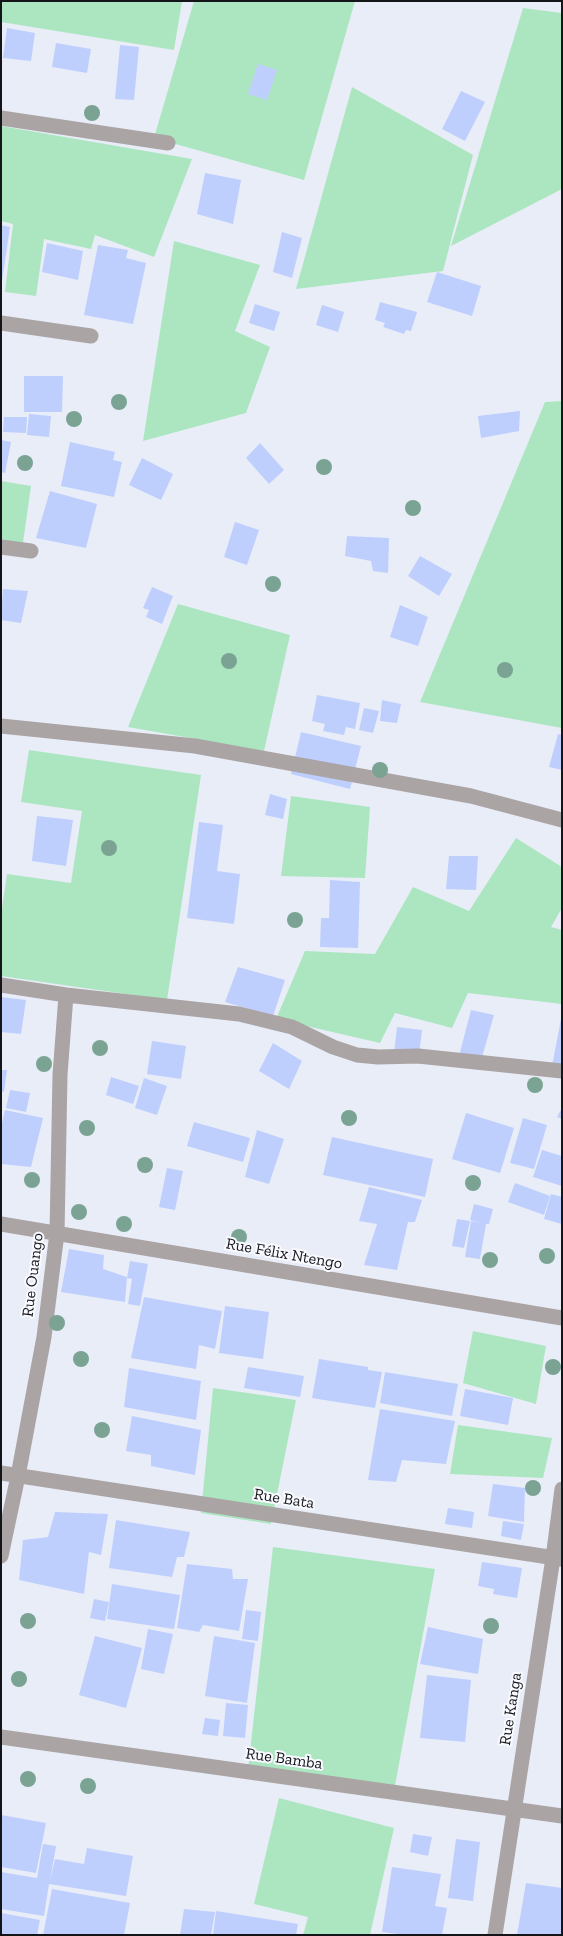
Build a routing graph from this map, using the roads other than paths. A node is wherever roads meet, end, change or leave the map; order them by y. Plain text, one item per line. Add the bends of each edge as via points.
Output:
1 (1, 118) edge
2 (168, 143) dead end
3 (1, 323) edge
4 (91, 336) dead end
5 (1, 547) edge
6 (31, 552) dead end
7 (1, 726) edge
8 (562, 820) edge
9 (1, 985) edge
10 (66, 995) junction
11 (562, 1071) edge
12 (1, 1224) edge
13 (57, 1233) junction
14 (562, 1318) edge
15 (1, 1474) edge
16 (18, 1476) junction
17 (562, 1489) edge
18 (1, 1556) edge
19 (557, 1559) edge
20 (1, 1736) edge
21 (513, 1809) junction
22 (562, 1816) edge
23 (494, 1935) edge

1 - 2 street
3 - 4 street
5 - 6 street
7 - 8 street via 195,746 471,796
9 - 10 street
10 - 11 street via 239,1014 292,1028 357,1055 418,1056
10 - 13 street, Rue Ouango via 60,1084
12 - 13 street, Rue Félix Ntengo
13 - 14 street, Rue Félix Ntengo
13 - 16 street, Rue Ouango via 44,1337
15 - 16 street, Rue Bata
16 - 18 street, Rue Ouango
16 - 19 street, Rue Bata
17 - 19 street, Rue Kanga
19 - 21 street, Rue Kanga
20 - 21 street, Rue Bamba
21 - 22 street, Rue Bamba
21 - 23 street, Rue Kanga

